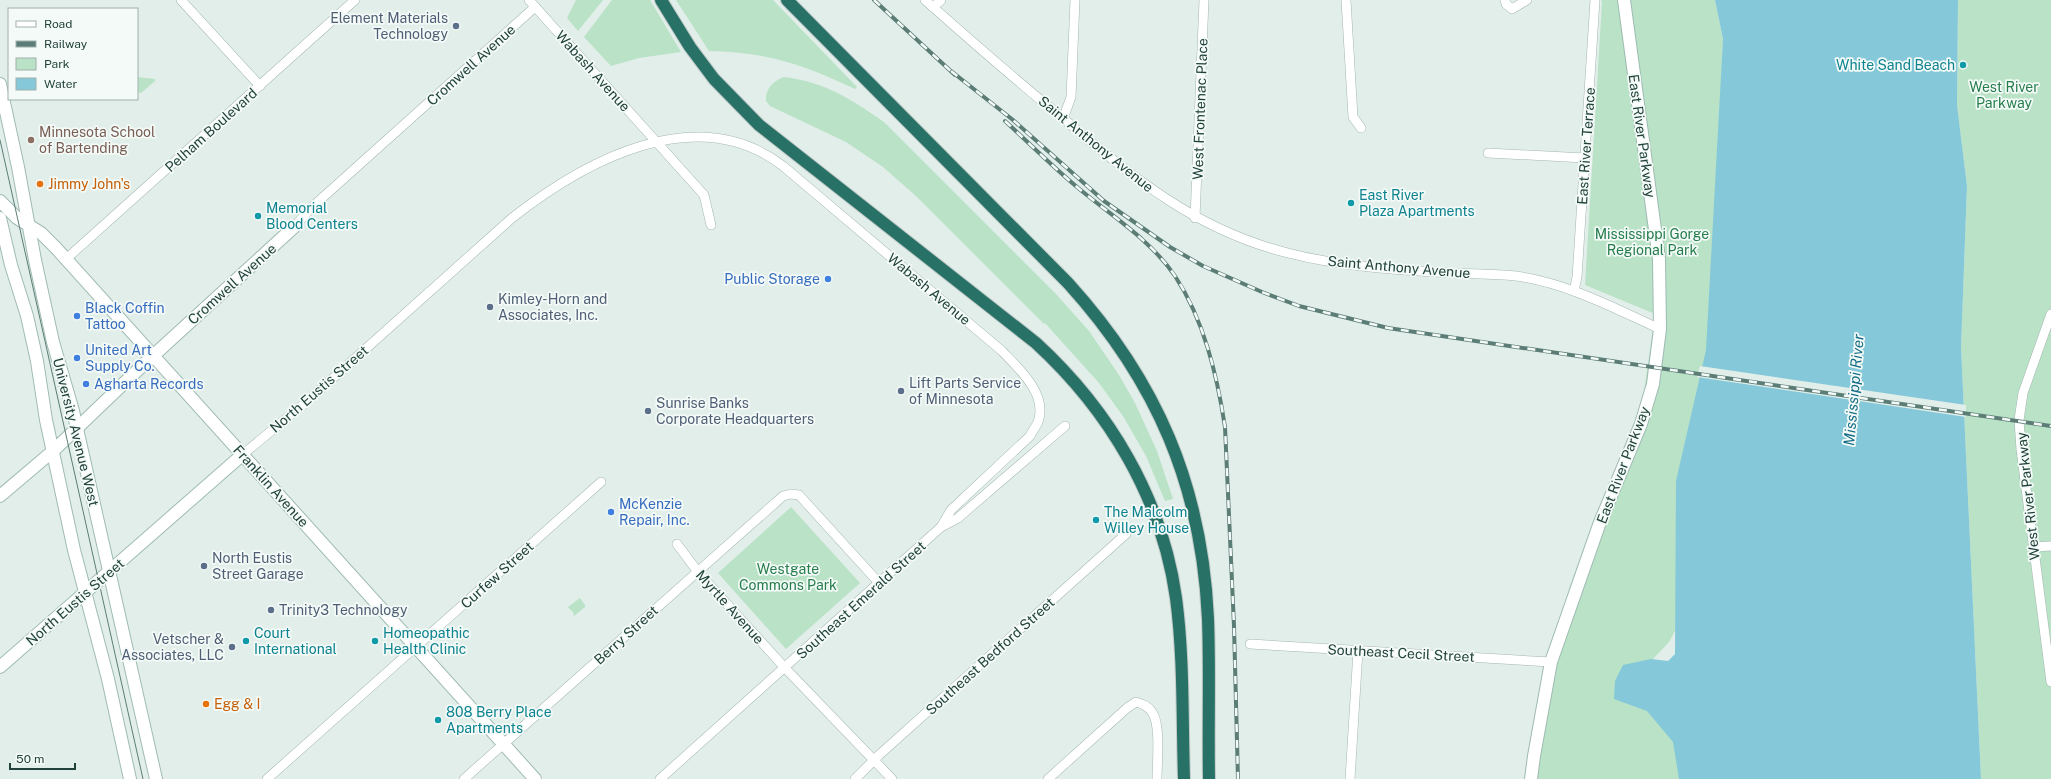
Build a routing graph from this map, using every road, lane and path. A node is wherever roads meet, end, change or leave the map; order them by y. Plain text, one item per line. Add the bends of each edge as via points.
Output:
1 (181, 0) edge
2 (355, 0) edge
3 (661, 0) edge
4 (787, 0) edge
5 (925, 0) edge
6 (941, 0) edge
7 (1075, 0) edge
8 (1204, 0) edge
9 (1346, 0) edge
10 (1506, 0) edge
11 (1527, 0) edge
12 (1624, 0) edge
13 (1594, 1) edge
14 (534, 6) edge
15 (933, 7) junction
16 (0, 84) edge
17 (260, 86) junction
18 (1063, 119) junction
19 (1361, 128) dead end
20 (657, 142) junction
21 (1488, 153) dead end
22 (1585, 158) junction
23 (0, 201) edge
24 (0, 218) edge
25 (1195, 218) junction
26 (29, 224) junction
27 (711, 225) dead end
28 (294, 227) joint
29 (66, 259) junction
30 (1574, 291) junction
31 (2051, 314) edge
32 (1660, 329) junction
33 (153, 356) junction
34 (1065, 426) dead end
35 (77, 428) junction
36 (53, 451) junction
37 (242, 454) junction
38 (601, 482) dead end
39 (0, 496) edge
40 (941, 527) junction
41 (1126, 534) dead end
42 (676, 544) dead end
43 (2051, 546) edge
44 (2033, 547) junction
45 (109, 572) junction
46 (698, 572) junction
47 (880, 584) junction
48 (85, 592) junction
49 (1250, 644) dead end
50 (416, 646) junction
51 (1358, 651) junction
52 (1551, 662) junction
53 (0, 667) edge
54 (785, 668) junction
55 (2051, 682) edge
56 (503, 744) junction
57 (874, 761) junction
58 (130, 779) edge
59 (156, 779) edge
60 (267, 779) edge
61 (464, 779) edge
62 (535, 779) edge
63 (660, 779) edge
64 (855, 779) edge
65 (892, 779) edge
66 (1048, 779) edge
67 (1157, 779) edge
68 (1184, 779) edge
69 (1208, 779) edge
70 (1350, 779) edge
71 (1531, 779) edge

1 - 17 street
2 - 17 street, Pelham Boulevard
3 - 68 highway via 695,55 759,125 1036,344 1078,385 1116,436 1138,476 1153,512 1174,584 1180,654
4 - 69 highway via 1068,283 1108,329 1147,390 1179,462 1194,513 1199,542 1208,618
5 - 15 street, Saint Anthony Avenue
6 - 15 street
7 - 18 street via 1071,97
8 - 25 street, West Frontenac Place
9 - 19 street via 1353,118
10 - 11 street via 1506,4 1512,9
12 - 32 main road, East River Parkway via 1659,259
13 - 22 street, East River Terrace
14 - 20 street, Wabash Avenue
14 - 28 street, Cromwell Avenue via 311,208
15 - 18 street, Saint Anthony Avenue
16 - 26 main road, University Avenue West
17 - 29 street, Pelham Boulevard
18 - 25 street, Saint Anthony Avenue via 1143,183
20 - 27 street, Wabash Avenue via 704,195
20 - 37 street, North Eustis Street via 631,150 577,174 534,201 304,404
20 - 40 street, Wabash Avenue via 688,137 718,137 745,144 770,157 1002,351 1025,376 1040,406 1038,422 1030,436 951,510
21 - 22 street
22 - 30 street, East River Terrace
23 - 26 main road, Franklin Avenue via 10,213
24 - 36 main road, University Avenue West via 32,338
25 - 30 street, Saint Anthony Avenue via 1250,242 1312,259 1356,266 1516,276
26 - 29 main road, Franklin Avenue
26 - 35 main road, University Avenue West via 34,260 53,342
28 - 33 main road, Cromwell Avenue
29 - 33 main road, Franklin Avenue
30 - 32 street, Saint Anthony Avenue
31 - 44 street, West River Parkway via 2023,393 2019,420
32 - 52 main road, East River Parkway via 1653,384 1641,424 1599,525
33 - 35 main road, Cromwell Avenue
33 - 37 main road, Franklin Avenue
34 - 40 street, Southeast Emerald Street via 958,518
35 - 36 main road, Cromwell Avenue
35 - 45 main road, University Avenue West
36 - 39 main road, Cromwell Avenue
36 - 48 main road, University Avenue West
37 - 45 main road, North Eustis Street
37 - 50 main road, Franklin Avenue
38 - 50 street, Curfew Street
40 - 47 street, Southeast Emerald Street
41 - 57 street, Southeast Bedford Street
42 - 46 street, Myrtle Avenue
43 - 44 street
44 - 55 street, West River Parkway
45 - 48 main road, North Eustis Street
45 - 59 main road, University Avenue West
46 - 47 street, Berry Street via 783,496 791,494 799,495
46 - 54 street, Myrtle Avenue
46 - 56 street, Berry Street
47 - 54 street, Southeast Emerald Street
48 - 53 main road, North Eustis Street
48 - 58 main road, University Avenue West via 108,679
49 - 51 street, Southeast Cecil Street
50 - 56 main road, Franklin Avenue
50 - 60 street, Curfew Street
51 - 52 street, Southeast Cecil Street
51 - 70 street
52 - 71 main road, East River Parkway
54 - 57 street, Myrtle Avenue
54 - 63 street, Southeast Emerald Street
56 - 61 street, Berry Street
56 - 62 main road, Franklin Avenue
57 - 64 street, Southeast Bedford Street
57 - 65 street, Myrtle Avenue
66 - 67 street via 1136,702 1145,705 1152,712 1156,724

